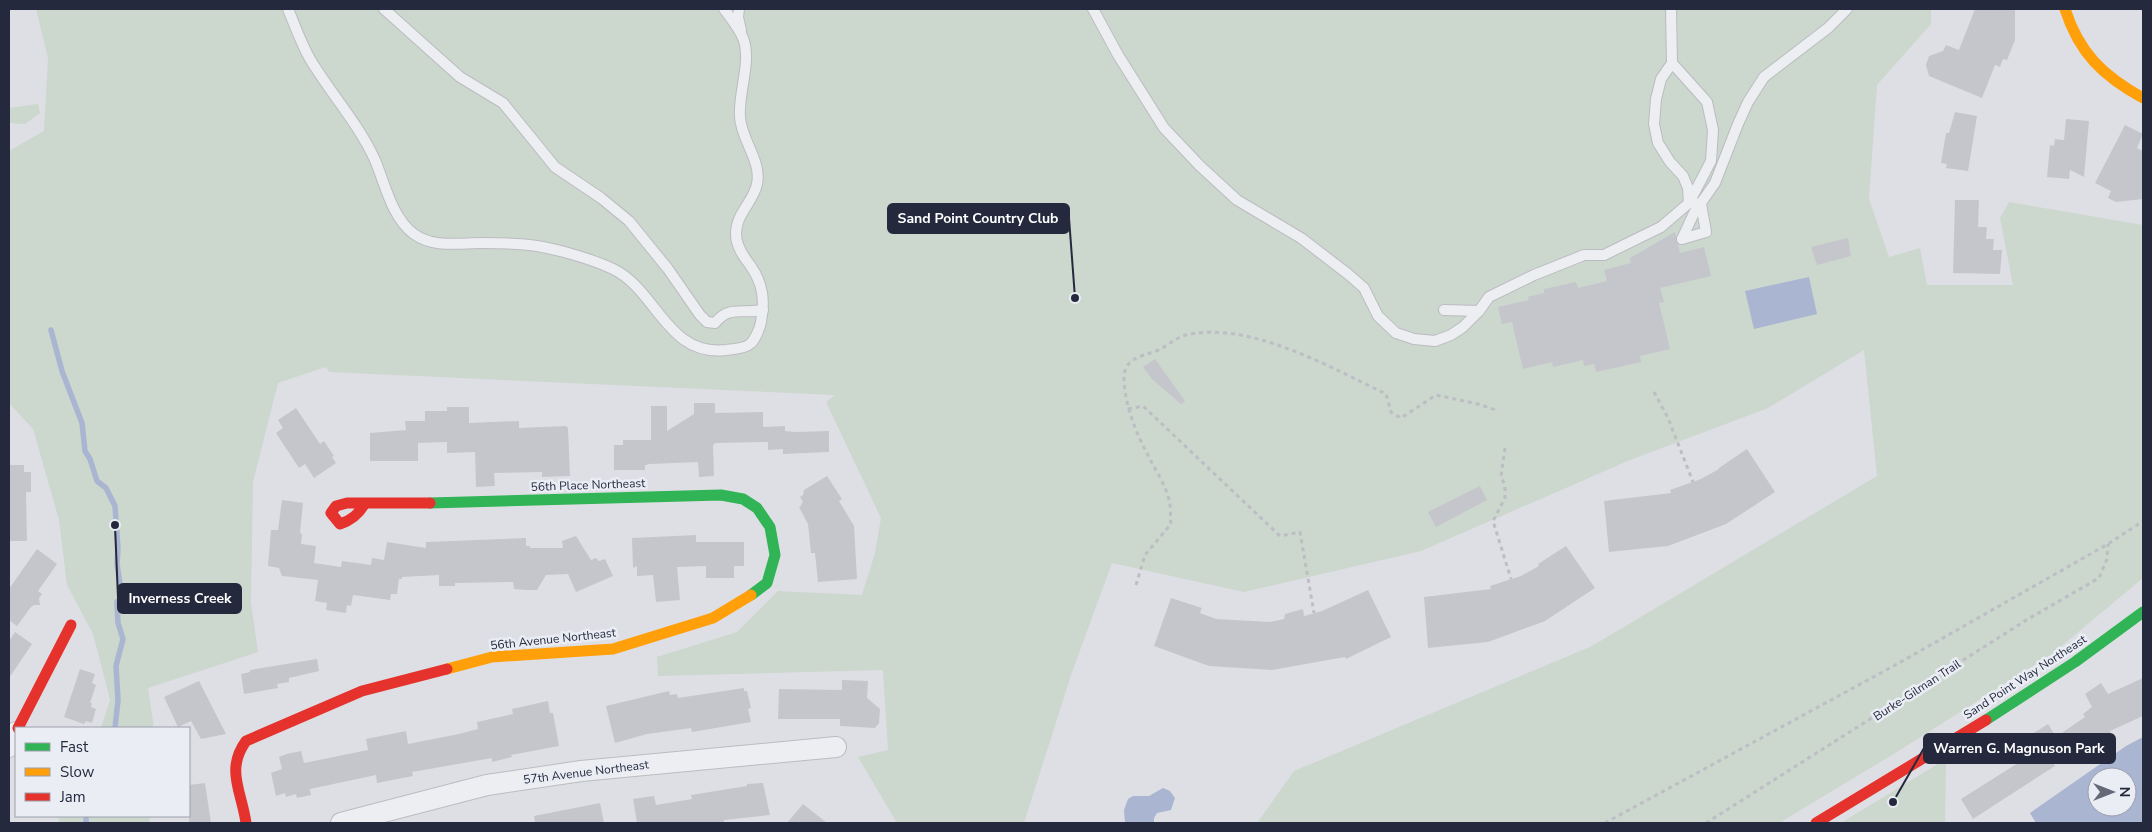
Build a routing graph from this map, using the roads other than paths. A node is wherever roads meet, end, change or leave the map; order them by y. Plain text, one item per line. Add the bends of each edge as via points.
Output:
1 (288, 9) edge
2 (384, 9) edge
3 (724, 9) edge
4 (739, 9) edge
5 (1093, 9) edge
6 (1672, 9) edge
7 (1847, 9) edge
8 (2065, 9) edge
9 (744, 38) junction
10 (1672, 63) junction
11 (2143, 98) edge
12 (1689, 203) junction
13 (763, 310) junction
14 (1444, 310) dead end
15 (1479, 311) junction
16 (365, 503) dead end
17 (775, 555) joint
18 (2143, 612) edge
19 (71, 625) dead end
20 (19, 727) edge
21 (15, 734) edge
22 (9, 747) edge
23 (836, 747) dead end
24 (246, 823) edge
25 (340, 823) edge
26 (1816, 823) edge

1 - 13 lane via 310,58 358,127 399,218 412,233 426,241 445,244 536,246 615,270 681,338 698,348 720,351 750,344 760,327
2 - 13 lane via 460,77 512,111 555,167 629,221 708,322 715,323 722,314
3 - 9 lane
4 - 9 lane
5 - 15 lane via 1164,128 1176,141 1237,200 1301,238 1348,274 1364,288 1378,316 1396,333 1435,341 1463,328
6 - 10 lane
7 - 12 lane via 1828,28 1764,77 1738,124 1715,183 1701,204
8 - 11 street via 2085,53 2105,73
9 - 13 lane via 740,117 758,177 752,197 738,220 736,236 741,253 759,281 764,296
10 - 12 lane via 1661,79 1654,124 1658,143 1683,176
10 - 12 lane via 1707,102 1713,130 1711,161
12 - 15 lane via 1661,227 1604,255 1584,255 1534,275 1489,297
14 - 15 lane
16 - 17 street, 56th Place Northeast via 721,496 743,499 757,508 770,527
17 - 24 street, 56th Avenue Northeast via 768,583 714,618 613,649 492,657 362,691 246,741 237,750 234,762
18 - 26 street, Sand Point Way Northeast via 2020,699
19 - 20 street
21 - 22 street
23 - 25 street, 57th Avenue Northeast via 581,771 487,785

